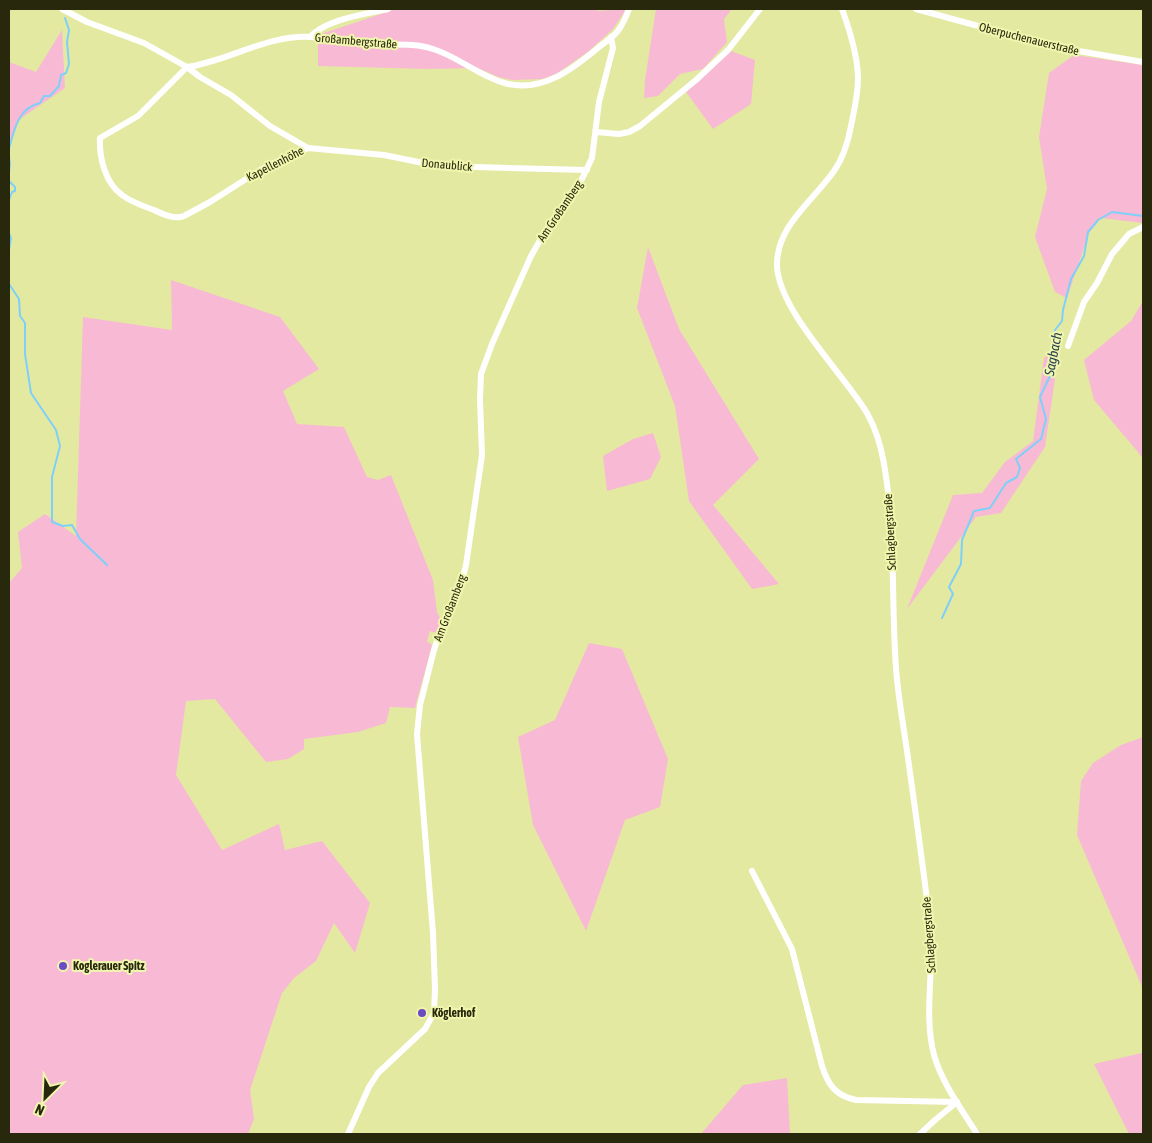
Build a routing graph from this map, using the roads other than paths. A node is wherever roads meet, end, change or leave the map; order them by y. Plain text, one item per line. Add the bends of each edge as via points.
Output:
1 (62, 9) edge
2 (388, 9) edge
3 (629, 9) edge
4 (760, 9) edge
5 (842, 9) edge
6 (916, 9) edge
7 (310, 37) junction
8 (611, 37) junction
9 (1143, 62) edge
10 (187, 67) junction
11 (596, 132) junction
12 (308, 148) junction
13 (586, 170) junction
14 (1143, 228) edge
15 (1068, 346) dead end
16 (752, 871) dead end
17 (957, 1102) junction
18 (348, 1134) edge
19 (920, 1134) edge
20 (977, 1134) edge

1 - 10 street via 144,43
2 - 7 street via 330,24
3 - 8 street, Großambergstraße via 623,23
4 - 11 street via 728,50 640,126 619,134
5 - 17 street, Schlagbergstraße via 855,52 858,77 848,142 833,172 786,230 779,249 778,271 781,287 793,310 868,415 882,455 893,539 897,680 930,926 932,1041 938,1067
6 - 9 street, Oberpuchenauerstraße via 1055,47
7 - 8 street, Großambergstraße via 431,48 455,57 487,76 518,86 556,78
7 - 10 street, Großambergstraße via 282,38
8 - 11 street, Am Großamberg via 612,48 599,102
10 - 12 street, Kapellenhöhe via 200,78 231,94 270,126
10 - 12 street, Kapellenhöhe via 138,116 100,138 104,167 122,196 180,218 264,167
11 - 13 street, Am Großamberg via 592,158
12 - 13 street, Donaublick via 384,155 438,166
13 - 18 street, Am Großamberg via 531,256 481,374 482,454 466,565 459,592 438,639 417,720 434,1013 429,1024 373,1080
14 - 15 street via 1129,234 1112,254 1084,302
16 - 17 street via 792,949 822,1066 833,1090 856,1100
17 - 19 street
17 - 20 street, Schlagbergstraße

